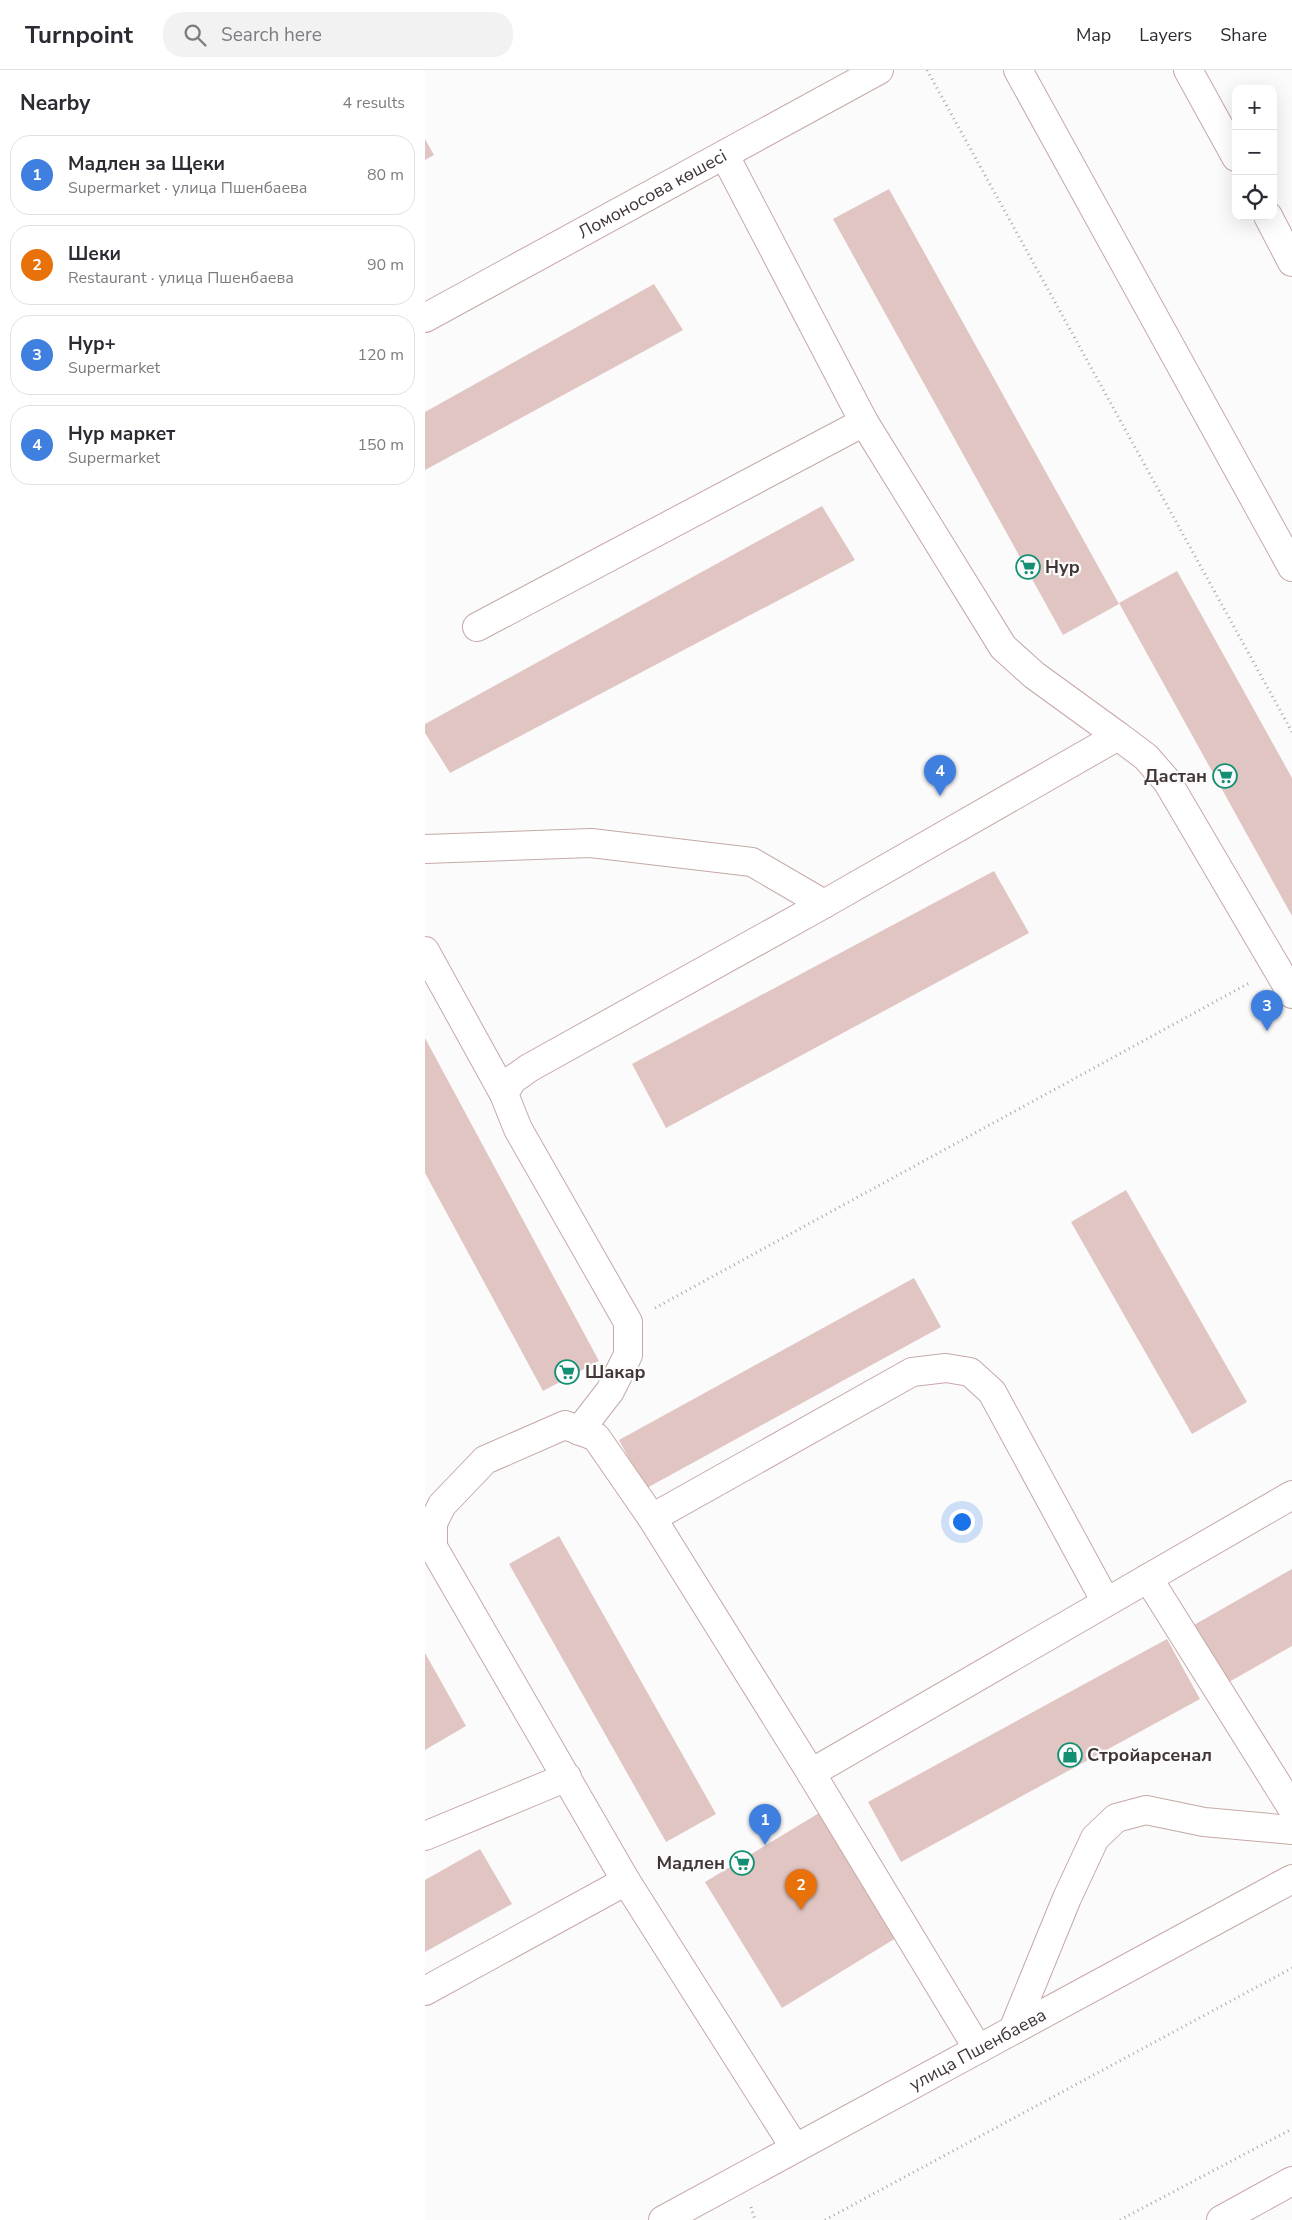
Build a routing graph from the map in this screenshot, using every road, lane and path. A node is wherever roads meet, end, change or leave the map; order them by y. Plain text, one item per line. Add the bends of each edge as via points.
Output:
1 (879, 70) edge
2 (927, 70) edge
3 (1018, 70) edge
4 (1189, 70) edge
5 (1232, 151) edge
6 (725, 156) junction
7 (1269, 220) edge
8 (1292, 262) edge
9 (425, 318) edge
10 (864, 422) junction
11 (1292, 567) edge
12 (477, 627) dead end
13 (1292, 732) edge
14 (1118, 736) junction
15 (425, 849) edge
16 (823, 904) junction
17 (425, 951) edge
18 (1277, 968) junction
19 (1292, 994) edge
20 (504, 1094) junction
21 (628, 1322) junction
22 (579, 1431) junction
23 (1292, 1495) edge
24 (429, 1518) edge
25 (652, 1518) junction
26 (1148, 1578) junction
27 (1106, 1602) junction
28 (811, 1773) junction
29 (567, 1777) junction
30 (1292, 1808) edge
31 (1292, 1830) edge
32 (425, 1836) edge
33 (1292, 1879) edge
34 (626, 1881) junction
35 (1292, 1968) edge
36 (425, 1991) edge
37 (1013, 2030) junction
38 (978, 2049) junction
39 (1292, 2129) edge
40 (795, 2148) junction
41 (1292, 2181) edge
42 (663, 2220) edge
43 (825, 2220) edge
44 (1121, 2220) edge
45 (1221, 2220) edge

1 - 6 main road, Ломоносова көшесі
2 - 13 path
3 - 11 main road
4 - 5 main road
6 - 9 main road, Ломоносова көшесі
6 - 10 main road
7 - 8 main road
10 - 12 main road
10 - 14 main road via 1003,647 1034,675
14 - 16 main road
14 - 18 main road via 1145,757 1167,781
15 - 16 main road via 591,843 752,862
16 - 20 main road via 529,1068 512,1080
17 - 20 main road
18 - 19 main road
18 - 21 path
20 - 21 main road via 518,1130
21 - 22 main road via 628,1355 610,1390
22 - 24 main road via 565,1425 485,1460
22 - 25 main road via 595,1437
23 - 26 main road
24 - 29 main road via 433,1547
25 - 27 main road via 912,1372 946,1368 970,1372 992,1392
25 - 28 main road
26 - 27 main road
26 - 30 main road
27 - 28 main road
28 - 38 main road
29 - 32 main road
29 - 34 main road
31 - 37 main road via 1204,1822 1146,1810 1116,1818 1095,1838
33 - 37 main road, улица Пшенбаева
34 - 36 main road
34 - 40 main road
35 - 43 path
37 - 38 main road, улица Пшенбаева
38 - 40 main road, улица Пшенбаева
39 - 44 path
40 - 42 main road, улица Пшенбаева
41 - 45 main road

